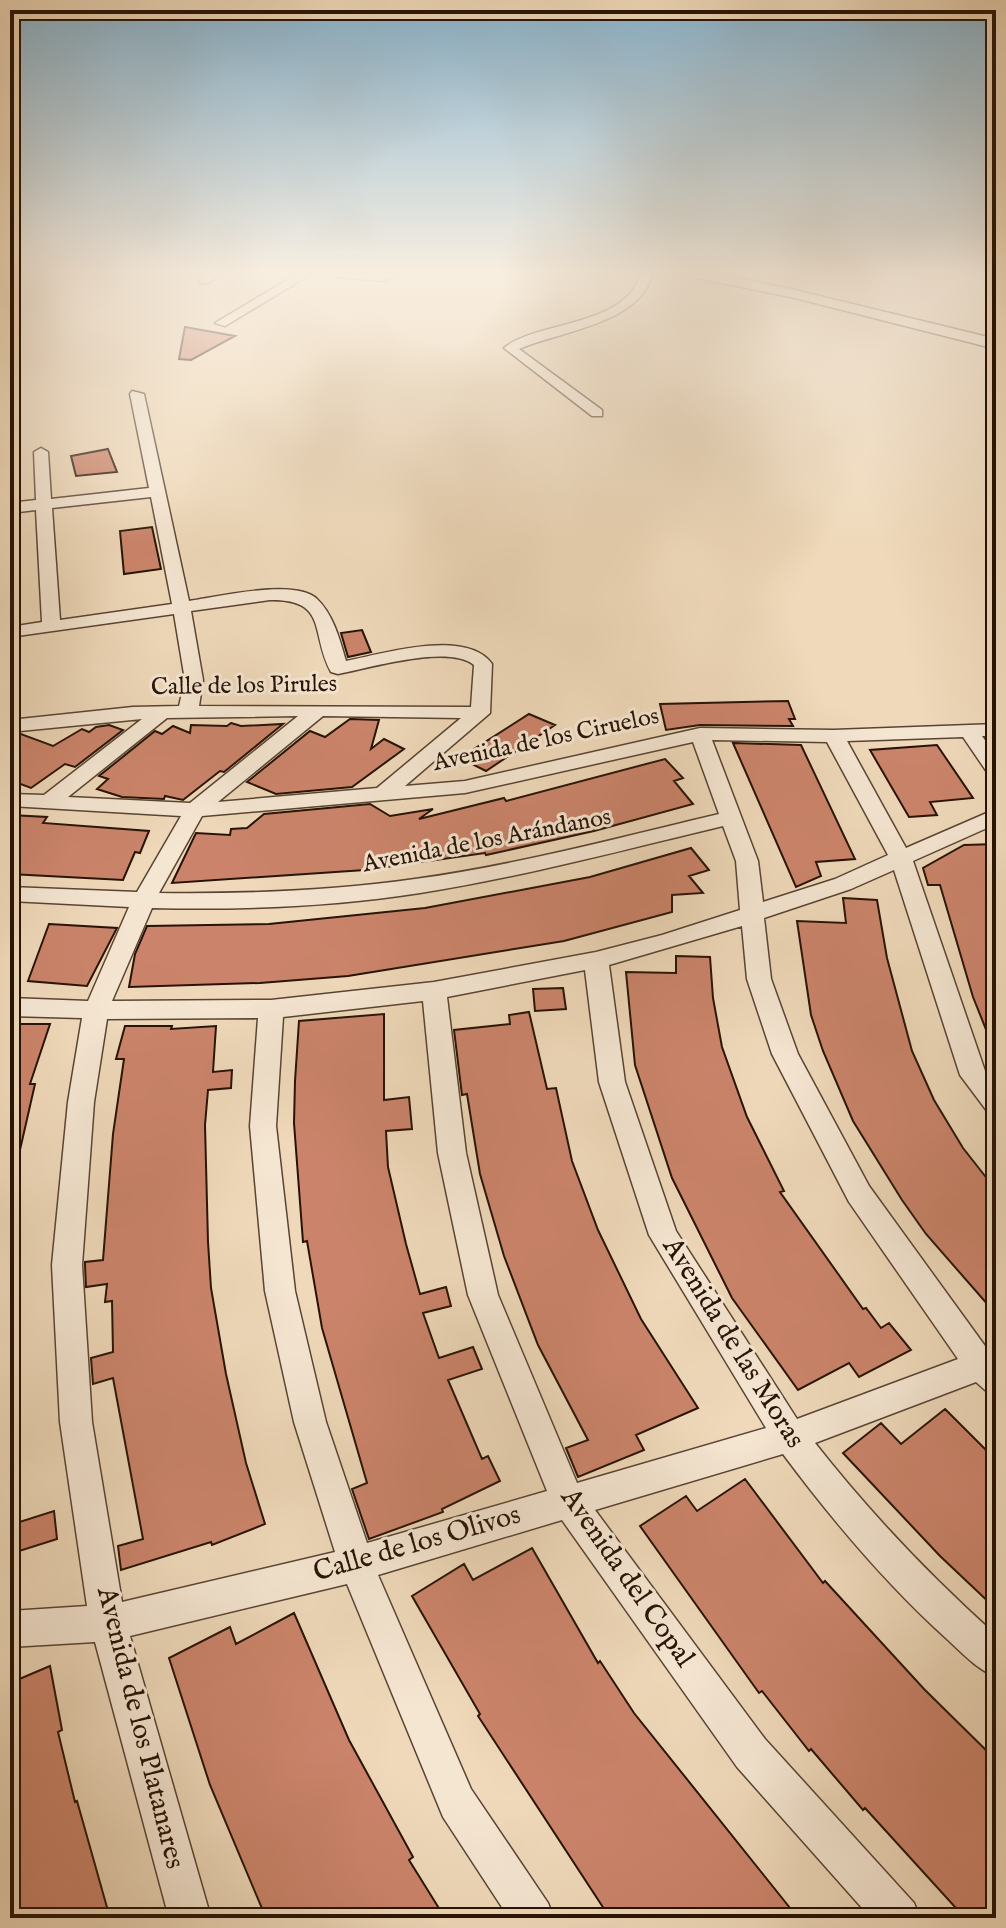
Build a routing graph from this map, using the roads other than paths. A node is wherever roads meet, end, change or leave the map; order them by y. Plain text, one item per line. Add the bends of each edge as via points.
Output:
1 (531, 364) edge
2 (137, 394) dead end
3 (597, 413) dead end
4 (41, 452) dead end
5 (157, 492) junction
6 (46, 504) junction
7 (10, 508) edge
8 (182, 609) junction
9 (51, 625) junction
10 (10, 632) edge
11 (318, 710) junction
12 (186, 713) junction
13 (480, 713) junction
14 (160, 714) junction
15 (10, 726) edge
16 (996, 730) edge
17 (970, 733) junction
18 (700, 734) junction
19 (834, 736) junction
20 (996, 771) edge
21 (380, 796) junction
22 (10, 800) edge
23 (46, 804) junction
24 (195, 810) junction
25 (996, 816) edge
26 (732, 817) junction
27 (901, 859) junction
28 (10, 894) edge
29 (143, 902) junction
30 (751, 914) junction
31 (596, 960) junction
32 (434, 991) junction
33 (10, 1007) edge
34 (271, 1009) junction
35 (96, 1010) junction
36 (996, 1104) edge
37 (990, 1366) edge
38 (790, 1437) junction
39 (568, 1501) junction
40 (356, 1564) junction
41 (108, 1623) junction
42 (10, 1629) edge
43 (996, 1659) edge
44 (190, 1918) edge
45 (533, 1918) edge
46 (899, 1918) edge

1 - 3 street
2 - 5 street
4 - 6 street
5 - 6 street
5 - 8 street
6 - 7 street
6 - 9 street
8 - 9 street
8 - 12 street via 194,680
8 - 13 street via 270,595 306,598 315,606 338,668 432,653 472,655 483,664
9 - 10 street
11 - 12 street, Calle de los Pirules
11 - 13 street, Calle de los Pirules
11 - 24 street, Avenida de los Platanares
12 - 14 street, Calle de los Pirules
13 - 21 street
14 - 15 street, Calle de los Pirules
14 - 23 street
16 - 17 street, Avenida de los Ciruelos
17 - 19 street, Avenida de los Ciruelos
17 - 20 street
18 - 19 street, Avenida de los Ciruelos
18 - 21 street, Avenida de los Ciruelos via 465,787
18 - 26 street
19 - 27 street
21 - 24 street, Avenida de los Ciruelos
22 - 23 street, Avenida de los Ciruelos
23 - 24 street, Avenida de los Ciruelos
24 - 29 street, Avenida de los Platanares
25 - 27 street
26 - 29 street, Avenida de los Arándanos via 417,886 303,898
26 - 30 street via 747,861
27 - 30 street
27 - 36 street via 973,1075
28 - 29 street, Avenida de los Arándanos
29 - 35 street, Avenida de los Platanares
30 - 31 street
30 - 37 street via 759,979 785,1054 859,1194
31 - 32 street
31 - 38 street, Avenida de las Moras via 612,1082 663,1235
32 - 34 street
32 - 39 street, Avenida del Copal via 452,1153 483,1295
33 - 35 street
34 - 35 street
34 - 40 street via 263,1126 280,1291 310,1422
35 - 41 street, Avenida de los Platanares via 81,1102 67,1265 76,1422
37 - 38 street, Calle de los Olivos
38 - 39 street, Calle de los Olivos
38 - 43 street, Avenida de las Moras via 849,1514
39 - 40 street, Calle de los Olivos
39 - 46 street, Avenida del Copal via 751,1753
40 - 41 street, Calle de los Olivos
40 - 45 street via 457,1803
41 - 42 street, Calle de los Olivos
41 - 44 street, Avenida de los Platanares

